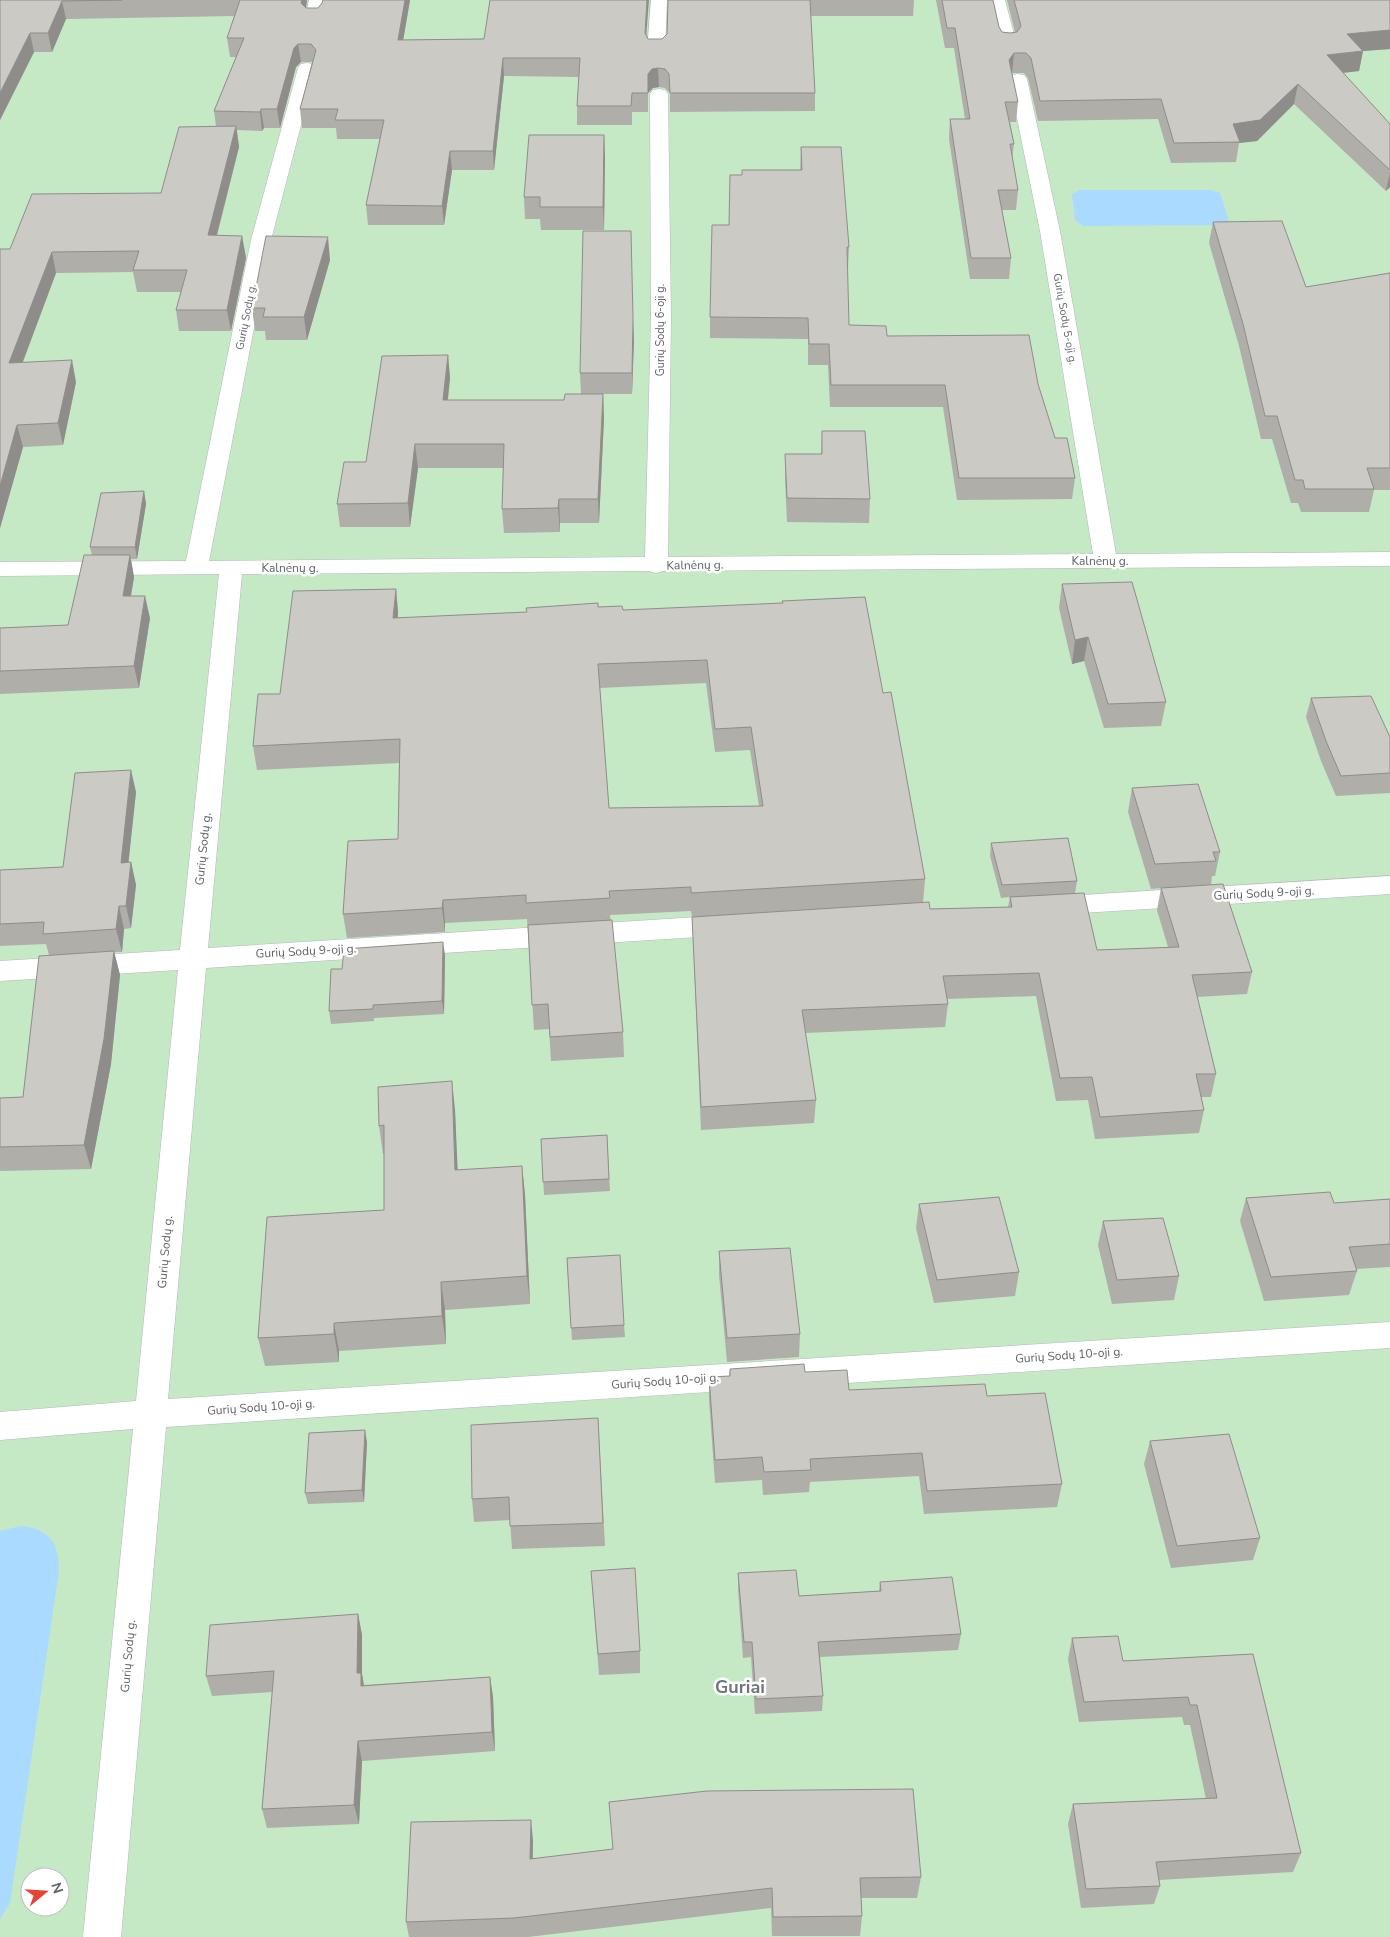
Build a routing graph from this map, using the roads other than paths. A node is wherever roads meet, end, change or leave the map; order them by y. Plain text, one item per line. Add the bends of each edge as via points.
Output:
1 (317, 0) edge
2 (659, 0) edge
3 (997, 0) edge
4 (314, 20) edge
5 (1008, 46) edge
6 (656, 52) edge
7 (307, 68) dead end
8 (1018, 79) dead end
9 (659, 94) dead end
10 (1390, 559) edge
11 (1106, 561) junction
12 (656, 566) junction
13 (196, 568) junction
14 (231, 568) junction
15 (0, 569) edge
16 (1390, 885) edge
17 (1021, 908) edge
18 (751, 924) edge
19 (192, 958) junction
20 (0, 971) edge
21 (1390, 1335) edge
22 (150, 1414) junction
23 (0, 1426) edge
24 (102, 1937) edge

1 - 4 street
2 - 6 street
3 - 5 street
7 - 13 street, Gurių Sodų g. via 261,240
8 - 11 street, Gurių Sodų 5-oji g. via 1050,231
9 - 12 street, Gurių Sodų 6-oji g. via 661,317
10 - 11 street, Kalnėnų g.
11 - 12 street, Kalnėnų g.
12 - 14 street, Kalnėnų g.
13 - 14 street, Kalnėnų g.
13 - 15 street, Kalnėnų g.
14 - 19 street, Gurių Sodų g.
16 - 17 street, Gurių Sodų 9-oji g.
18 - 19 street, Gurių Sodų 9-oji g.
19 - 20 street, Gurių Sodų 9-oji g.
19 - 22 street, Gurių Sodų g.
21 - 22 street, Gurių Sodų 10-oji g.
22 - 23 street, Gurių Sodų 10-oji g.
22 - 24 street, Gurių Sodų g.

